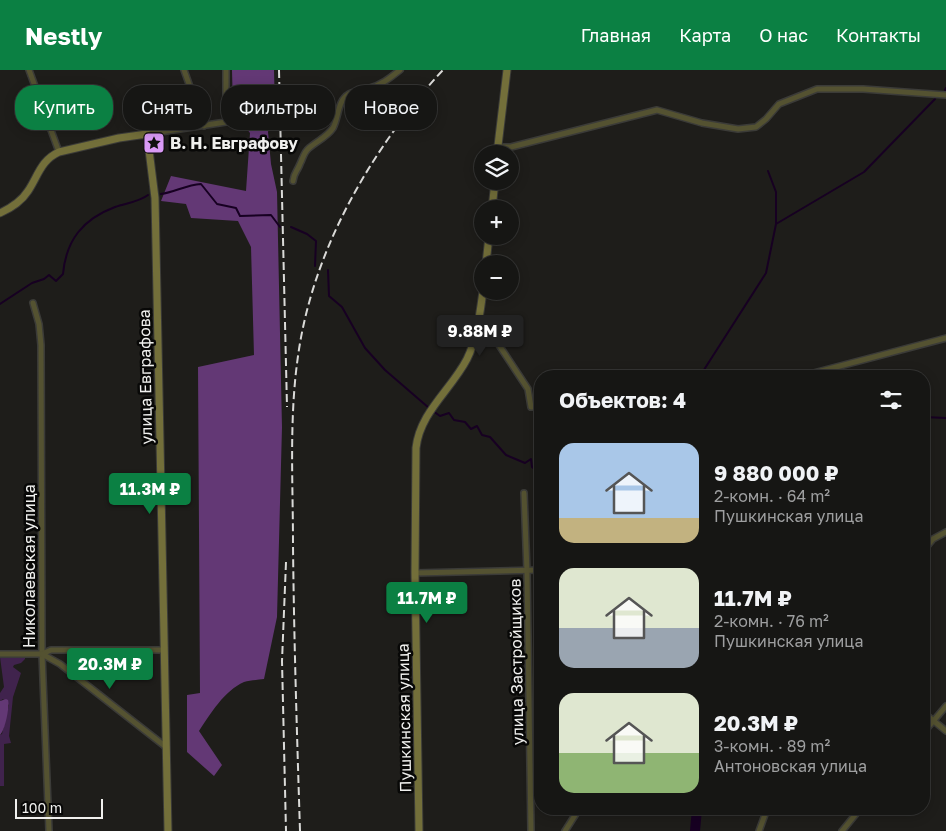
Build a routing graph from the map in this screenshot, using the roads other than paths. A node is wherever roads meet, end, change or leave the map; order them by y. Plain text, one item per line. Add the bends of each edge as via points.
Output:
1 (29, 70) edge
2 (184, 70) edge
3 (226, 70) edge
4 (400, 70) edge
5 (507, 70) edge
6 (189, 85) edge
7 (946, 95) edge
8 (211, 125) edge
9 (176, 130) edge
10 (148, 134) junction
11 (499, 145) edge
12 (519, 145) edge
13 (59, 152) junction
14 (293, 181) dead end
15 (0, 213) edge
16 (481, 300) edge
17 (33, 302) dead end
18 (946, 338) edge
19 (474, 340) junction
20 (825, 370) edge
21 (534, 407) edge
22 (524, 493) dead end
23 (946, 532) edge
24 (930, 543) edge
25 (534, 570) edge
26 (527, 571) junction
27 (415, 573) junction
28 (163, 650) junction
29 (0, 654) edge
30 (42, 654) junction
31 (946, 706) edge
32 (930, 718) edge
33 (933, 721) junction
34 (930, 725) edge
35 (946, 731) edge
36 (166, 747) junction
37 (575, 815) edge
38 (765, 815) edge
39 (855, 815) edge
40 (49, 831) edge
41 (168, 831) edge
42 (419, 831) edge
43 (531, 831) edge
44 (565, 831) edge
45 (759, 831) edge
46 (842, 831) edge

1 - 13 street
2 - 6 street
3 - 8 street via 226,122
4 - 14 street via 386,81 347,94 340,103 332,129 303,155
5 - 11 street
7 - 12 street via 817,89 779,104 756,127 738,129 702,123 657,110
9 - 10 street
10 - 13 street
10 - 28 street, улица Евграфова via 155,198
13 - 15 street via 44,163 21,200
16 - 19 street, Пушкинская улица
17 - 30 street, Николаевская улица via 41,345
18 - 20 street
19 - 21 street via 498,342 528,390 531,407
19 - 27 street, Пушкинская улица via 468,357 428,415 418,436
22 - 26 street, улица Застройщиков
23 - 24 street
25 - 26 street
26 - 27 street
26 - 43 street, улица Застройщиков
27 - 42 street, Пушкинская улица
28 - 30 street via 51,650
28 - 36 street, улица Евграфова
29 - 30 street
30 - 36 street via 60,664
30 - 40 street, Николаевская улица
31 - 33 street
32 - 33 street
33 - 34 street
33 - 35 street
36 - 41 street, улица Евграфова
37 - 44 street
38 - 45 street
39 - 46 street

